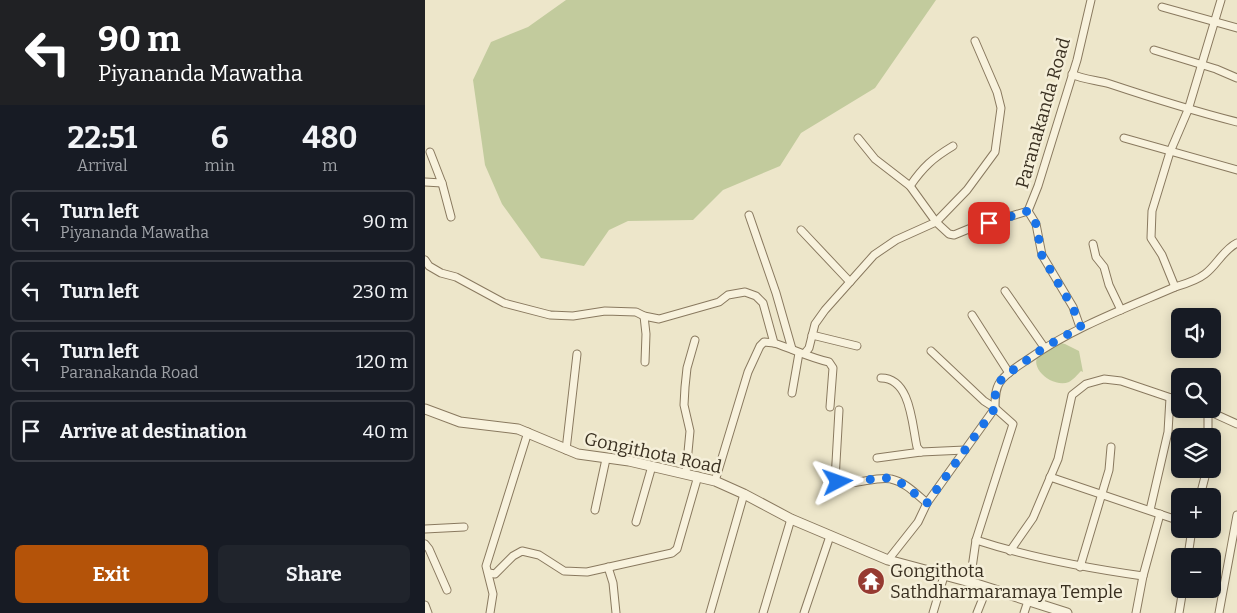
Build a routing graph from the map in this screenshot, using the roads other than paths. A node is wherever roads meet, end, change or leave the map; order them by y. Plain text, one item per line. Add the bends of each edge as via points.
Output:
1 (1091, 0) edge
2 (1221, 0) edge
3 (1162, 6) dead end
4 (1214, 22) junction
5 (1237, 28) edge
6 (975, 40) dead end
7 (1154, 50) dead end
8 (1200, 66) junction
9 (1072, 74) junction
10 (1237, 78) edge
11 (1188, 110) junction
12 (1237, 122) edge
13 (858, 138) dead end
14 (1124, 138) dead end
15 (953, 146) dead end
16 (430, 152) dead end
17 (1169, 152) junction
18 (1237, 170) edge
19 (425, 182) edge
20 (442, 183) junction
21 (910, 186) junction
22 (1028, 211) junction
23 (749, 215) dead end
24 (451, 217) dead end
25 (936, 222) junction
26 (801, 230) dead end
27 (1237, 243) edge
28 (1093, 244) dead end
29 (425, 260) edge
30 (850, 282) junction
31 (1175, 287) junction
32 (1005, 291) dead end
33 (1121, 310) junction
34 (972, 315) dead end
35 (643, 316) junction
36 (1081, 327) junction
37 (812, 335) junction
38 (695, 340) dead end
39 (774, 343) junction
40 (857, 346) dead end
41 (1045, 347) junction
42 (799, 351) junction
43 (931, 351) dead end
44 (577, 354) dead end
45 (645, 362) dead end
46 (1009, 373) junction
47 (881, 378) dead end
48 (793, 393) dead end
49 (1170, 398) joint
50 (830, 407) dead end
51 (995, 408) junction
52 (425, 409) edge
53 (839, 410) dead end
54 (1221, 416) edge
55 (1237, 424) edge
56 (528, 432) junction
57 (1111, 447) dead end
58 (567, 450) junction
59 (965, 450) junction
60 (921, 452) junction
61 (877, 458) dead end
62 (606, 459) junction
63 (652, 466) junction
64 (686, 473) junction
65 (698, 476) junction
66 (1050, 476) junction
67 (715, 481) junction
68 (744, 494) junction
69 (1102, 494) junction
70 (927, 503) junction
71 (595, 510) dead end
72 (1150, 510) junction
73 (1160, 514) junction
74 (1237, 515) edge
75 (1171, 518) edge
76 (791, 519) junction
77 (636, 522) dead end
78 (464, 527) dead end
79 (425, 529) edge
80 (830, 536) junction
81 (976, 540) junction
82 (425, 544) edge
83 (1010, 551) junction
84 (888, 560) junction
85 (608, 567) junction
86 (1080, 567) junction
87 (489, 573) junction
88 (944, 576) junction
89 (1143, 576) junction
90 (969, 582) junction
91 (987, 588) junction
92 (447, 590) dead end
93 (1182, 598) edge
94 (1028, 601) junction
95 (425, 605) edge
96 (427, 613) edge
97 (490, 613) edge
98 (617, 613) edge
99 (710, 613) edge
100 (763, 613) edge
101 (804, 613) edge
102 (933, 613) edge
103 (977, 613) edge
104 (1024, 613) edge
105 (1067, 613) edge
106 (1136, 613) edge
107 (1179, 613) edge
108 (1219, 613) edge

1 - 9 street, Paranakanda Road
2 - 4 street
3 - 4 street
4 - 5 street
4 - 8 street
6 - 25 street via 1001,108 995,152 967,190
7 - 8 street
8 - 10 street
8 - 11 street
9 - 11 street
9 - 22 street, Paranakanda Road
11 - 12 street
11 - 17 street
13 - 21 street via 875,159
14 - 17 street
15 - 21 street via 928,164
16 - 20 street
17 - 18 street
17 - 31 street via 1152,210 1151,238
19 - 20 street
20 - 24 street
21 - 25 street
22 - 25 street, Paranakanda Road via 954,235
22 - 36 street via 1036,224 1042,256
23 - 42 street via 775,293
25 - 30 street via 896,240 874,255
26 - 30 street
27 - 31 street via 1205,274 1191,283
28 - 33 street
29 - 35 street via 441,273 526,310 550,315 573,316 605,311 636,312
30 - 37 street via 825,310
31 - 33 street
32 - 41 street
33 - 36 street
34 - 46 street
35 - 39 street via 659,319 745,292 763,302
35 - 45 street
36 - 41 street
37 - 40 street
37 - 42 street via 809,348
38 - 64 street via 685,387 690,430
39 - 42 street
39 - 67 street via 764,342 748,372
41 - 46 street
42 - 48 street
42 - 50 street via 829,362 833,368
43 - 51 street via 984,402
44 - 58 street
46 - 51 street via 999,382
47 - 60 street via 888,378 899,385 906,395 917,447
49 - 66 street via 1121,381 1104,379 1086,384 1072,395 1058,459
49 - 72 street via 1168,432
51 - 59 street
51 - 81 street via 1013,424
52 - 56 street, Gongithota Road via 460,422
53 - 70 street via 835,480 888,478 901,483
54 - 55 street
56 - 58 street, Gongithota Road
56 - 87 street via 490,551 486,566
57 - 69 street
58 - 62 street, Gongithota Road
59 - 60 street
59 - 70 street
60 - 61 street
62 - 63 street, Gongithota Road
62 - 71 street
63 - 64 street, Gongithota Road
63 - 77 street
64 - 65 street, Gongithota Road
65 - 67 street, Gongithota Road
65 - 85 street via 677,549
66 - 69 street
66 - 83 street via 1033,518
67 - 68 street, Gongithota Road
68 - 76 street, Gongithota Road
68 - 99 street
69 - 72 street
69 - 86 street
70 - 84 street via 918,522
72 - 73 street
73 - 75 street
73 - 89 street
74 - 108 street
76 - 80 street, Gongithota Road
76 - 100 street
78 - 79 street
80 - 84 street, Gongithota Road
80 - 101 street
81 - 83 street
81 - 90 street
82 - 92 street
83 - 86 street
84 - 88 street, Gongithota Road
85 - 87 street via 587,572 565,571 539,556 521,551 495,574
85 - 98 street
86 - 89 street
87 - 97 street via 493,594
88 - 90 street, Gongithota Road
88 - 102 street
89 - 106 street
90 - 91 street, Gongithota Road
91 - 94 street, Gongithota Road
91 - 103 street
93 - 107 street
94 - 104 street
94 - 105 street, Gongithota Road
95 - 96 street

